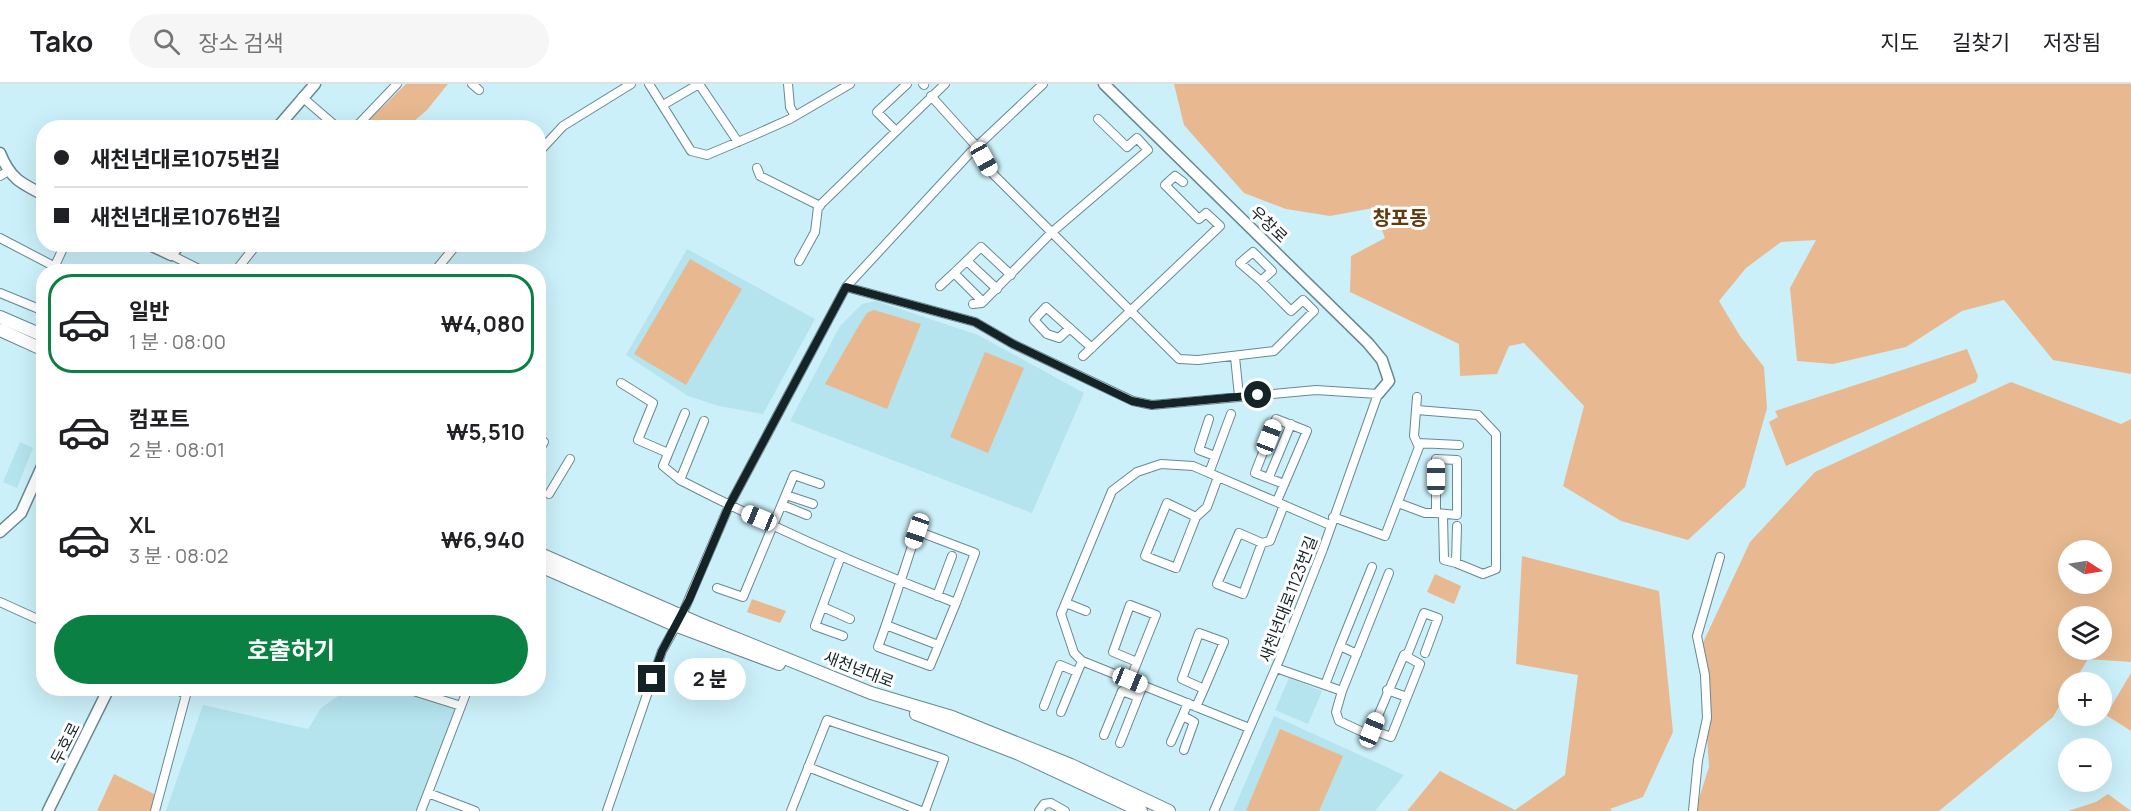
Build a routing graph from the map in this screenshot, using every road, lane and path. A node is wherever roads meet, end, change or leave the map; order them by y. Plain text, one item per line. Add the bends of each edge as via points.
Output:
1 (315, 84) edge
2 (397, 84) edge
3 (631, 84) edge
4 (649, 84) edge
5 (699, 84) edge
6 (788, 84) edge
7 (850, 84) edge
8 (907, 84) edge
9 (945, 84) edge
10 (1043, 84) edge
11 (1104, 84) edge
12 (931, 96) junction
13 (302, 97) junction
14 (663, 105) junction
15 (795, 116) junction
16 (1098, 119) dead end
17 (283, 120) edge
18 (329, 120) edge
19 (363, 120) edge
20 (896, 131) junction
21 (738, 142) junction
22 (546, 144) edge
23 (977, 147) junction
24 (0, 153) edge
25 (757, 168) dead end
26 (4, 174) edge
27 (1183, 182) dead end
28 (36, 191) edge
29 (820, 206) junction
30 (1051, 233) junction
31 (0, 238) edge
32 (165, 252) edge
33 (173, 252) edge
34 (251, 252) edge
35 (450, 252) edge
36 (171, 255) junction
37 (799, 261) dead end
38 (967, 261) junction
39 (44, 264) edge
40 (190, 264) edge
41 (241, 264) edge
42 (441, 264) edge
43 (954, 273) junction
44 (1011, 275) junction
45 (1261, 280) dead end
46 (940, 286) dead end
47 (846, 287) junction
48 (997, 289) junction
49 (0, 293) edge
50 (983, 302) junction
51 (973, 304) dead end
52 (36, 308) edge
53 (1128, 311) junction
54 (0, 317) edge
55 (1070, 328) junction
56 (0, 330) edge
57 (36, 333) edge
58 (36, 346) edge
59 (1092, 348) junction
60 (1083, 357) dead end
61 (1235, 357) junction
62 (621, 383) dead end
63 (1378, 394) junction
64 (1239, 396) junction
65 (1417, 397) dead end
66 (1417, 410) junction
67 (685, 413) dead end
68 (1231, 414) dead end
69 (1209, 419) dead end
70 (704, 421) dead end
71 (1291, 424) junction
72 (1418, 443) junction
73 (1459, 445) dead end
74 (668, 453) junction
75 (1215, 456) junction
76 (570, 459) dead end
77 (1209, 473) junction
78 (1218, 477) junction
79 (1269, 477) dead end
80 (36, 480) edge
81 (680, 480) junction
82 (820, 484) dead end
83 (1284, 484) junction
84 (549, 494) dead end
85 (786, 495) junction
86 (1280, 503) junction
87 (1398, 503) junction
88 (813, 504) dead end
89 (782, 505) junction
90 (729, 506) junction
91 (807, 515) dead end
92 (1440, 515) junction
93 (1196, 516) junction
94 (1332, 521) junction
95 (774, 524) junction
96 (1457, 526) dead end
97 (0, 532) edge
98 (1262, 543) junction
99 (841, 556) junction
100 (952, 556) dead end
101 (546, 557) edge
102 (1720, 557) dead end
103 (1456, 563) junction
104 (1372, 567) dead end
105 (546, 569) edge
106 (1389, 573) dead end
107 (900, 582) junction
108 (717, 588) dead end
109 (937, 596) junction
110 (0, 602) edge
111 (956, 603) junction
112 (1066, 603) junction
113 (823, 607) junction
114 (1086, 611) dead end
115 (36, 618) edge
116 (850, 619) dead end
117 (679, 621) junction
118 (886, 626) junction
119 (843, 636) dead end
120 (938, 645) junction
121 (1340, 646) junction
122 (1425, 653) dead end
123 (1357, 654) junction
124 (1404, 656) junction
125 (1082, 662) junction
126 (1137, 662) junction
127 (1276, 668) junction
128 (1077, 672) junction
129 (1130, 680) junction
130 (1143, 685) junction
131 (1325, 685) junction
132 (1204, 689) junction
133 (1388, 690) junction
134 (1342, 691) junction
135 (105, 696) edge
136 (185, 696) edge
137 (429, 696) edge
138 (464, 696) edge
139 (1138, 697) junction
140 (1407, 698) junction
141 (1188, 703) junction
142 (1044, 705) dead end
143 (460, 706) junction
144 (1196, 707) junction
145 (1061, 712) dead end
146 (1183, 716) junction
147 (1249, 728) junction
148 (1372, 730) junction
149 (1104, 735) dead end
150 (1171, 742) dead end
151 (1120, 743) dead end
152 (1184, 750) dead end
153 (808, 767) junction
154 (428, 793) junction
155 (48, 811) edge
156 (155, 811) edge
157 (421, 811) edge
158 (475, 811) edge
159 (607, 811) edge
160 (791, 811) edge
161 (923, 811) edge
162 (1039, 811) edge
163 (1065, 811) edge
164 (1141, 811) edge
165 (1169, 811) edge
166 (1214, 811) edge
167 (1693, 811) edge

1 - 13 main road
2 - 19 street
3 - 22 street via 563,126
4 - 14 street
5 - 14 street
5 - 21 street
6 - 15 street
7 - 15 street
8 - 20 street via 877,112
9 - 12 street
10 - 23 street
11 - 63 main road, 우창로 via 1368,343 1382,360 1389,381
12 - 20 street
12 - 23 street
13 - 17 main road
13 - 18 street
14 - 21 street via 691,151 707,155
15 - 21 street
16 - 30 street via 1127,147 1137,138 1148,150
20 - 29 street
23 - 30 street via 991,172
23 - 47 street
24 - 26 main road
25 - 29 street via 760,176
26 - 28 main road
27 - 53 street via 1175,176 1165,185 1198,219 1206,213 1220,226
29 - 37 street via 815,232
30 - 44 street
30 - 53 street
31 - 39 street
32 - 36 main road
33 - 36 main road
34 - 41 street
35 - 42 street
36 - 40 street
38 - 43 street
38 - 44 street via 981,247
38 - 48 street
43 - 46 street
43 - 50 street
44 - 48 street
45 - 61 street via 1291,311 1303,300 1314,311 1274,351
47 - 64 street via 975,322 1132,401 1152,405
47 - 90 street
48 - 50 street
49 - 52 street
50 - 51 street
53 - 59 street
53 - 61 street via 1179,359
54 - 57 main road
55 - 55 street via 1046,307 1034,320 1047,334 1059,338
55 - 59 street
56 - 58 main road
59 - 60 street
61 - 64 street
62 - 74 street via 653,403 638,440
63 - 64 street via 1316,390
63 - 94 street, 새천년대로1123번길
65 - 66 street
66 - 72 street via 1414,436
66 - 103 street via 1478,415 1496,434 1496,569 1483,574
67 - 74 street
68 - 75 street
69 - 75 street via 1199,450
70 - 81 street
71 - 79 street
71 - 83 street via 1307,431
71 - 83 street via 1276,419 1255,473
72 - 73 street
72 - 87 street
74 - 81 street via 663,466
75 - 77 street
76 - 84 street
77 - 78 street
77 - 112 street via 1192,466 1161,465 1137,472 1112,491
78 - 86 street
78 - 93 street via 1207,507
80 - 97 main road via 21,513
81 - 90 street
82 - 85 street via 794,475
83 - 86 street
85 - 88 street
85 - 89 street
86 - 94 street
86 - 98 street via 1270,541
87 - 92 street
87 - 94 street via 1385,536
89 - 91 street
89 - 95 street
90 - 95 street
90 - 117 street
92 - 92 street via 1436,459 1457,460 1457,515
92 - 103 street via 1444,560
93 - 93 street via 1167,503 1145,556 1176,568
94 - 127 street, 새천년대로1123번길
95 - 99 street
95 - 108 street via 743,597
96 - 103 street
98 - 98 street via 1239,533 1217,584 1243,594
99 - 107 street
99 - 113 street
100 - 109 street
101 - 117 main road, 새천년대로
102 - 167 street via 1697,636 1705,675 1707,718
104 - 121 street
105 - 117 main road, 새천년대로
106 - 123 street
107 - 109 street
107 - 111 street via 917,531 975,553
107 - 118 street
109 - 111 street
110 - 115 street
111 - 120 street
112 - 114 street
112 - 125 street via 1061,614 1074,653
113 - 116 street
113 - 119 street via 815,626
117 - 159 street via 662,651
117 - 164 main road, 새천년대로 via 1019,754
117 - 165 main road, 새천년대로 via 871,693 952,717 1071,765
118 - 120 street
118 - 120 street via 878,647 930,666
121 - 123 street
121 - 131 street
122 - 124 street via 1438,618 1424,613
123 - 134 street
124 - 133 street
124 - 140 street via 1420,664
125 - 128 street
125 - 129 street
126 - 126 street via 1156,615 1130,606 1113,652
126 - 129 street
127 - 131 street
127 - 147 street, 새천년대로1123번길
128 - 142 street via 1060,665
128 - 145 street
129 - 130 street
130 - 139 street
130 - 141 street
131 - 134 street
132 - 132 street via 1182,679 1199,633 1224,642
132 - 144 street
133 - 140 street
133 - 148 street
134 - 148 street via 1336,712 1339,721 1367,734
135 - 155 main road, 두호로
136 - 156 street
137 - 143 street
138 - 143 street
139 - 149 street via 1122,692
139 - 151 street
140 - 148 street via 1391,737
141 - 144 street
141 - 146 street
143 - 154 street
144 - 147 street
146 - 150 street
146 - 152 street via 1194,722
147 - 166 street, 새천년대로1123번길
153 - 160 street
153 - 161 street
153 - 161 street via 827,720 944,759
154 - 157 street
154 - 158 street
162 - 163 street via 1044,804 1051,803

